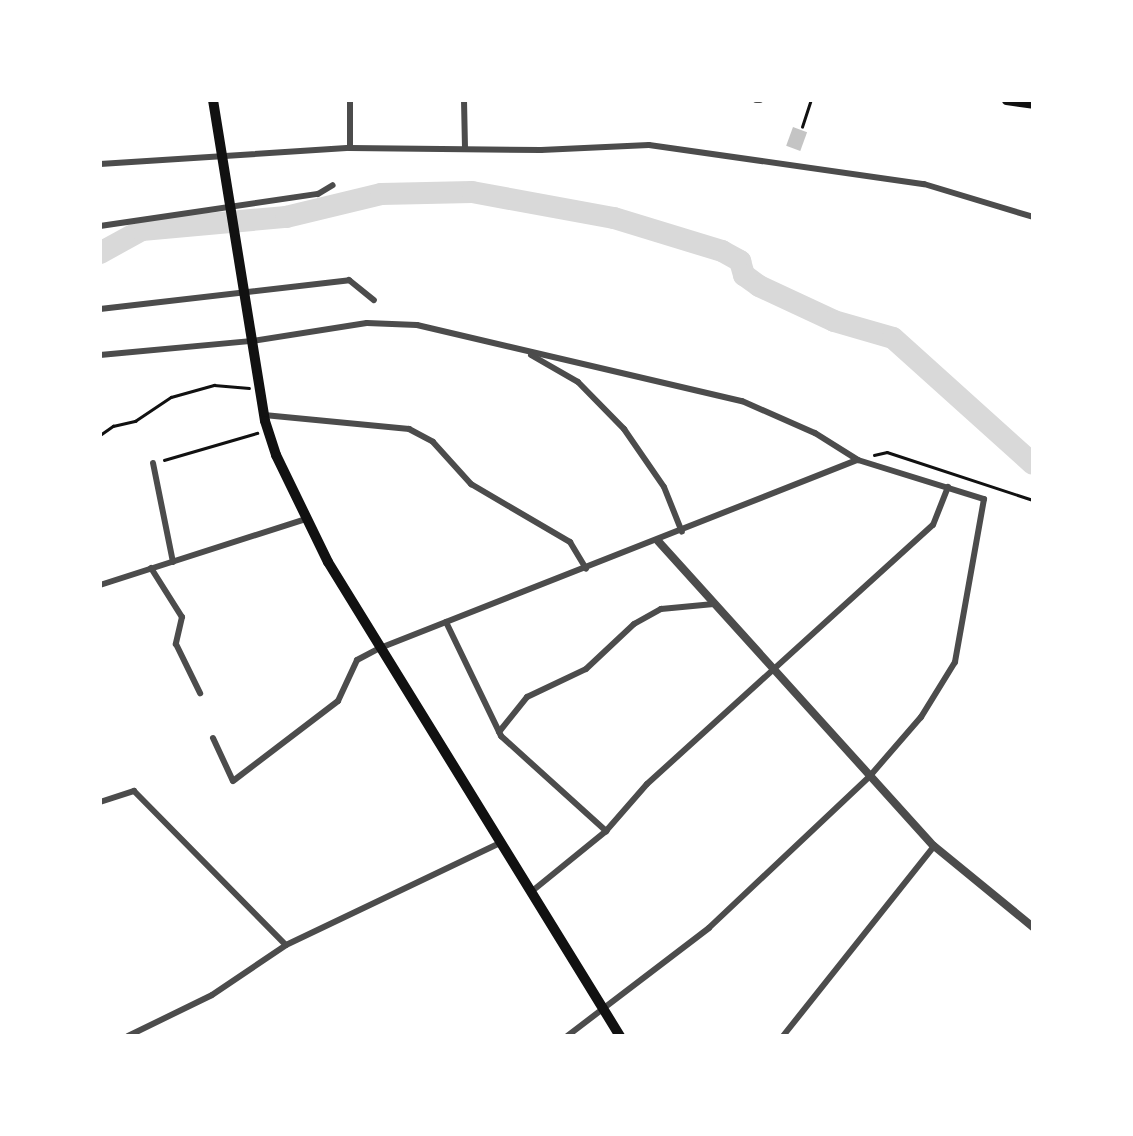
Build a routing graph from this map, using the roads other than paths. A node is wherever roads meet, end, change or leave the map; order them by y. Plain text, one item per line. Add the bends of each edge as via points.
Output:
1 (213, 100) edge
2 (350, 100) edge
3 (464, 100) edge
4 (1006, 100) edge
5 (1033, 104) edge
6 (350, 148) junction
7 (465, 148) junction
8 (222, 158) junction
9 (100, 164) edge
10 (334, 185) dead end
11 (1033, 217) edge
12 (100, 226) edge
13 (374, 300) dead end
14 (100, 308) edge
15 (251, 339) junction
16 (526, 352) junction
17 (100, 355) edge
18 (264, 415) junction
19 (858, 460) junction
20 (153, 463) road end
21 (948, 487) junction
22 (305, 519) junction
23 (682, 532) junction
24 (658, 541) junction
25 (172, 562) junction
26 (152, 568) junction
27 (586, 570) junction
28 (100, 585) edge
29 (714, 604) junction
30 (446, 622) junction
31 (380, 648) junction
32 (773, 670) junction
33 (200, 694) dead end
34 (499, 732) junction
35 (213, 738) dead end
36 (869, 777) junction
37 (100, 802) edge
38 (606, 831) junction
39 (500, 843) junction
40 (934, 846) junction
41 (531, 892) junction
42 (1033, 928) edge
43 (286, 945) junction
44 (604, 1011) junction
45 (128, 1036) edge
46 (567, 1036) edge
47 (620, 1036) edge
48 (783, 1036) edge

1 - 8 main road
2 - 6 street
3 - 7 street
4 - 5 main road
6 - 7 street
6 - 8 street
7 - 11 street via 688,148 924,184
8 - 9 street
8 - 15 main road
10 - 12 street via 318,194
13 - 14 street via 349,280
15 - 16 street via 367,323 417,325
15 - 17 street
15 - 18 main road
16 - 19 street via 742,401 815,432
16 - 23 street via 578,382 624,429 664,487
18 - 22 main road
18 - 27 street via 409,429 433,442 471,484 570,542
19 - 21 street
19 - 23 street
20 - 25 street
21 - 32 street via 932,525
21 - 36 street via 984,499 955,662 921,717
22 - 25 street
22 - 31 main road
23 - 24 street
24 - 27 street
24 - 29 street
25 - 26 street
26 - 28 street
26 - 33 street via 182,617 176,644
27 - 30 street
29 - 32 street
29 - 34 street via 661,609 634,624 586,669 527,696
30 - 31 street
30 - 34 street
31 - 35 street via 357,660 338,701 233,780
31 - 39 main road
32 - 36 street
32 - 38 street via 647,784
34 - 38 street
36 - 40 street
36 - 44 street via 709,928
37 - 43 street via 134,791
38 - 41 street
39 - 41 main road
39 - 43 street
40 - 42 street
40 - 48 street
41 - 44 main road
43 - 45 street via 212,994
44 - 46 street
44 - 47 main road

